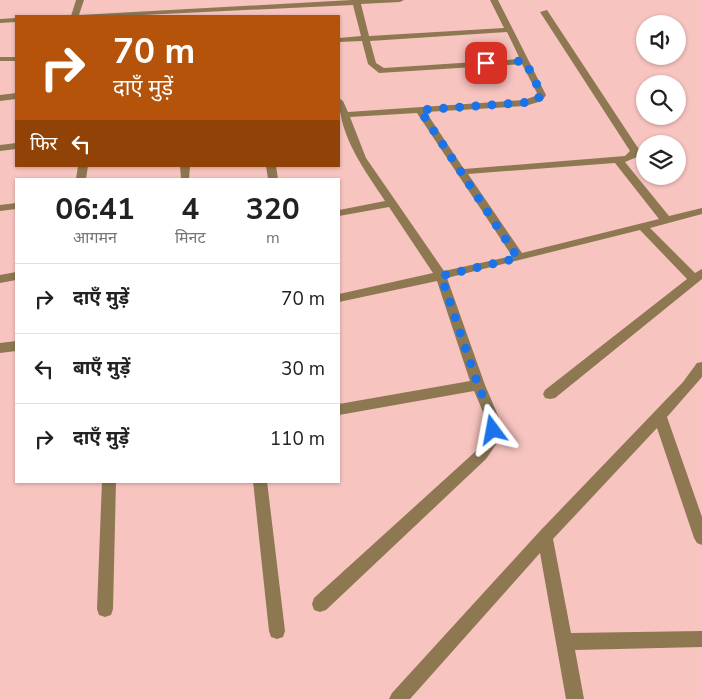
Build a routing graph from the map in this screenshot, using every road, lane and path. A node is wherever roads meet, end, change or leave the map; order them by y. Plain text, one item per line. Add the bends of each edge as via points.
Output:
1 (80, 0) edge
2 (217, 0) edge
3 (400, 0) edge
4 (494, 0) edge
5 (356, 1) edge
6 (219, 9) junction
7 (544, 12) dead end
8 (182, 13) edge
9 (75, 15) edge
10 (144, 15) edge
11 (15, 20) edge
12 (0, 21) edge
13 (509, 30) junction
14 (366, 38) junction
15 (340, 40) edge
16 (0, 59) edge
17 (15, 59) edge
18 (525, 61) junction
19 (15, 96) edge
20 (0, 98) edge
21 (340, 104) edge
22 (420, 110) junction
23 (344, 115) junction
24 (15, 146) edge
25 (0, 148) edge
26 (618, 160) junction
27 (461, 172) junction
28 (392, 203) junction
29 (15, 206) edge
30 (0, 208) edge
31 (702, 211) edge
32 (340, 213) edge
33 (666, 220) junction
34 (642, 226) junction
35 (518, 258) junction
36 (15, 276) edge
37 (441, 276) junction
38 (698, 276) edge
39 (0, 279) edge
40 (340, 298) edge
41 (15, 346) edge
42 (0, 348) edge
43 (702, 367) edge
44 (478, 385) junction
45 (550, 394) dead end
46 (340, 410) edge
47 (659, 415) junction
48 (109, 483) edge
49 (260, 483) edge
50 (545, 536) junction
51 (702, 538) edge
52 (320, 604) dead end
53 (104, 609) dead end
54 (277, 631) dead end
55 (702, 639) edge
56 (565, 642) junction
57 (398, 699) edge
58 (576, 699) edge

1 - 9 street
2 - 6 street
3 - 5 street
4 - 13 street
5 - 6 street
5 - 14 street
6 - 8 street
7 - 26 street via 635,150 628,159
8 - 10 street
11 - 12 street
13 - 14 street
13 - 18 street
14 - 15 street
14 - 18 street via 372,64 382,70
16 - 17 street
18 - 22 street via 542,95 533,102
19 - 20 street
21 - 23 street
22 - 23 street
22 - 27 street
23 - 28 street via 361,158
24 - 25 street
26 - 27 street
26 - 33 street
27 - 35 street
28 - 32 street
28 - 37 street
29 - 30 street
31 - 33 street
33 - 34 street
34 - 35 street
34 - 38 street
35 - 37 street
36 - 39 street
37 - 40 street
37 - 44 street
38 - 45 street
41 - 42 street
43 - 47 street
44 - 46 street
44 - 52 street via 492,418 490,443 481,455
47 - 50 street
47 - 51 street
48 - 53 street
49 - 54 street
50 - 56 street
50 - 57 street
55 - 56 street
56 - 58 street

